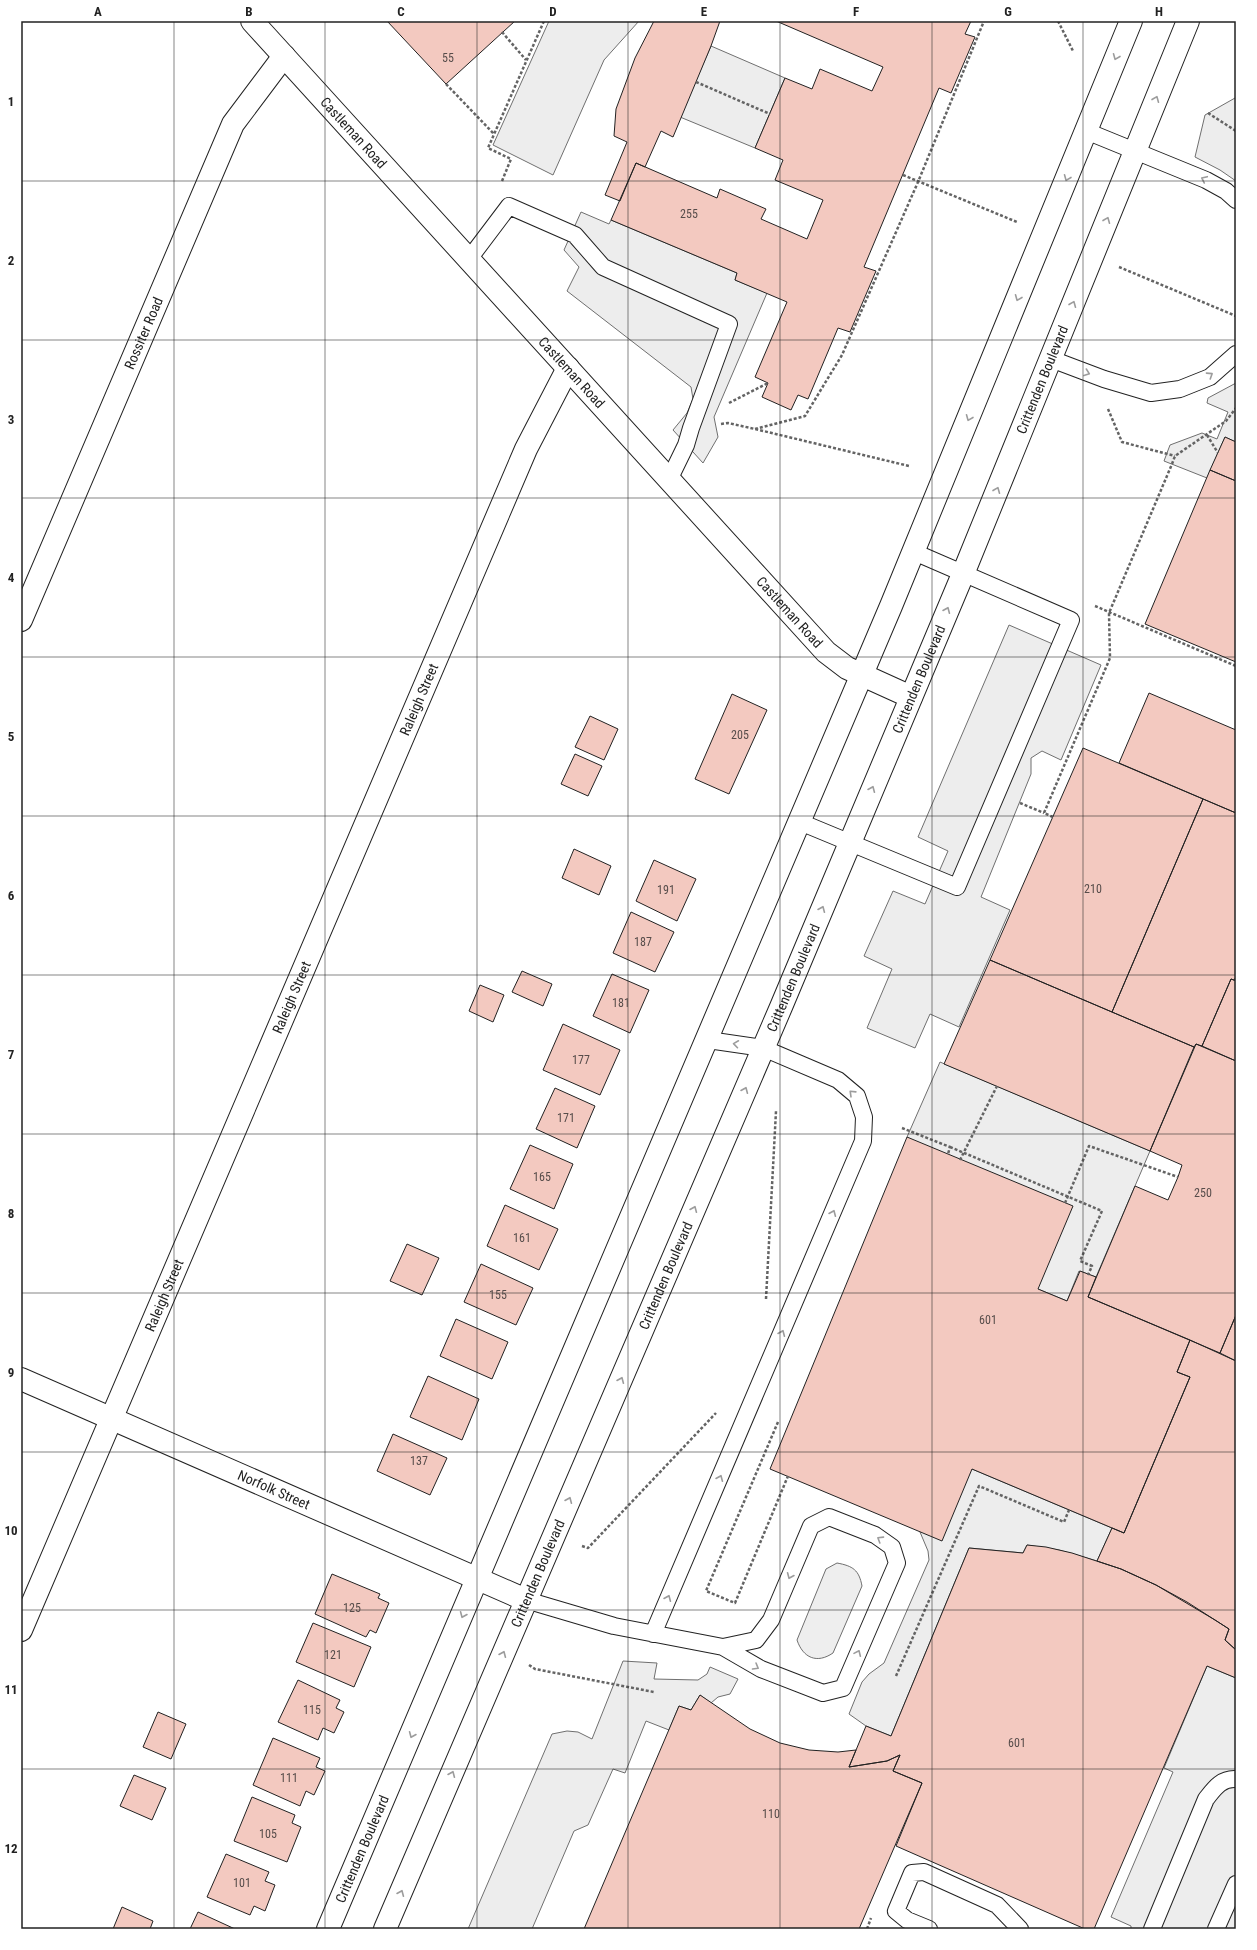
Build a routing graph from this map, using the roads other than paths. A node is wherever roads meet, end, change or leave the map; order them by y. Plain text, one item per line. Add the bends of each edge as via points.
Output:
1 (252, 21) edge
2 (1131, 21) edge
3 (1188, 21) edge
4 (284, 56) junction
5 (1086, 131) junction
6 (1135, 151) junction
7 (1236, 200) edge
8 (469, 259) junction
9 (1236, 354) edge
10 (1050, 359) junction
11 (568, 368) junction
12 (669, 480) junction
13 (914, 552) junction
14 (963, 574) junction
15 (21, 620) edge
16 (862, 676) junction
17 (911, 698) junction
18 (800, 822) junction
19 (849, 843) junction
20 (708, 1040) junction
21 (764, 1048) junction
22 (21, 1379) edge
23 (112, 1418) junction
24 (478, 1579) junction
25 (526, 1600) junction
26 (21, 1630) edge
27 (653, 1634) junction
28 (723, 1647) junction
29 (1236, 1779) edge
30 (1236, 1884) edge
31 (905, 1925) edge
32 (328, 1929) edge
33 (385, 1929) edge
34 (929, 1929) edge
35 (1020, 1929) edge
36 (1152, 1929) edge
37 (1216, 1929) edge

1 - 4 street, Castleman Road
2 -> 5 street, Crittenden Boulevard
6 -> 3 street, Crittenden Boulevard
4 - 8 street, Castleman Road
4 - 15 street, Rossiter Road via 234,124
5 - 6 lane
5 -> 13 street, Crittenden Boulevard
7 -> 6 lane via 1206,180
10 -> 6 street, Crittenden Boulevard
8 - 11 street, Castleman Road
8 - 12 lane via 509,206 575,236 603,268 729,324 686,445
10 -> 9 lane via 1151,393 1180,389 1210,377
14 -> 10 street, Crittenden Boulevard
11 - 12 street, Castleman Road
11 - 23 street, Raleigh Street via 526,449
12 - 16 street, Castleman Road via 826,652 846,668
13 - 14 lane
13 - 16 street, Crittenden Boulevard
17 -> 14 street, Crittenden Boulevard
14 - 19 lane via 1071,620 956,887
16 - 17 street, Castleman Road
16 - 18 street, Crittenden Boulevard
19 -> 17 street, Crittenden Boulevard
18 - 19 lane
18 - 20 street, Crittenden Boulevard
21 -> 19 street, Crittenden Boulevard
21 -> 20 lane
20 - 24 street, Crittenden Boulevard
25 -> 21 street, Crittenden Boulevard
27 -> 21 lane via 863,1141 864,1116 857,1096 838,1080
22 - 23 street, Norfolk Street
23 - 24 street, Norfolk Street
23 - 26 street, Raleigh Street
24 - 25 street, Norfolk Street
24 -> 32 street, Crittenden Boulevard
25 - 27 lane via 614,1626
33 -> 25 street, Crittenden Boulevard
27 - 28 lane
28 -> 28 lane via 761,1669 801,1686 823,1693 843,1688 897,1563 892,1547 875,1535 829,1517 811,1526 771,1620 756,1640
29 - 36 lane via 1217,1784 1206,1799
30 - 37 lane
31 - 34 lane
31 - 35 lane via 896,1911 912,1873 924,1872 997,1905

